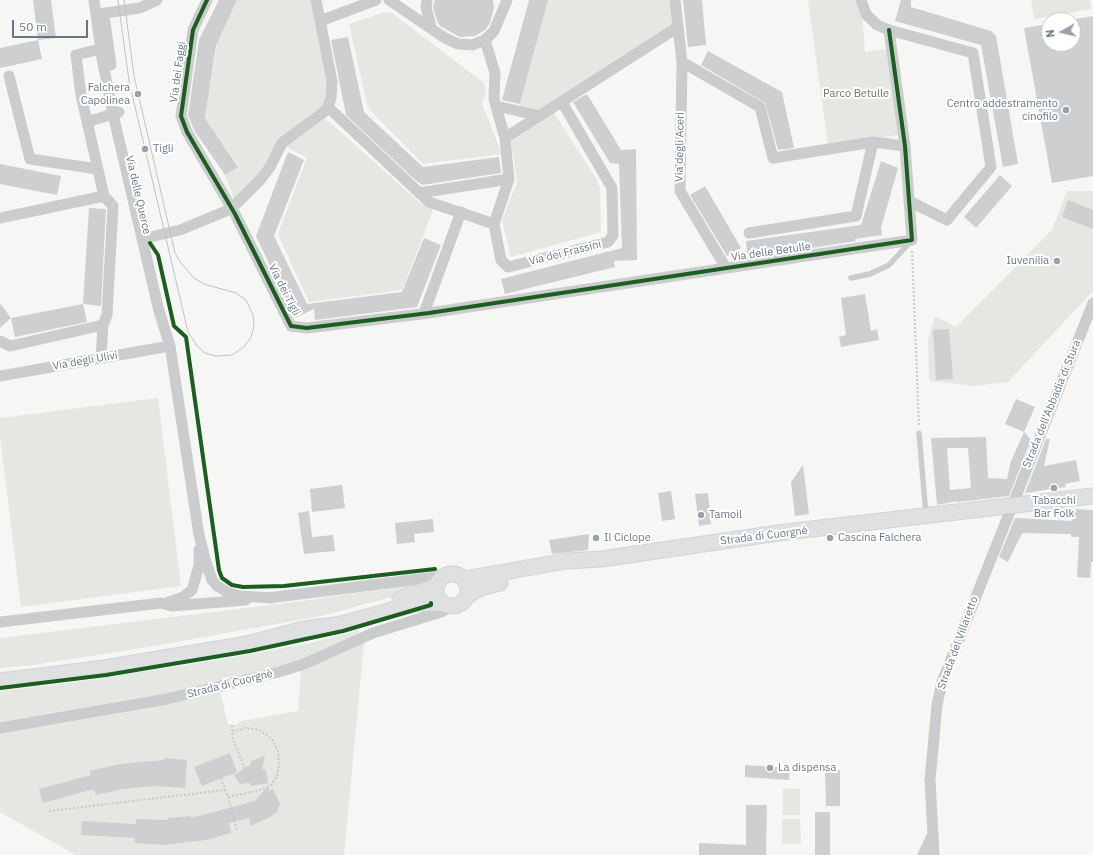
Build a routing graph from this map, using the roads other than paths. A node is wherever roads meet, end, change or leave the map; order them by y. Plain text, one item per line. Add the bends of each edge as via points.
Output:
1 (94, 0) edge
2 (102, 0) edge
3 (157, 0) edge
4 (206, 0) edge
5 (316, 0) edge
6 (376, 0) edge
7 (389, 0) edge
8 (427, 0) edge
9 (507, 0) edge
10 (675, 0) edge
11 (861, 0) edge
12 (360, 2) edge
13 (100, 14) junction
14 (320, 21) junction
15 (431, 27) junction
16 (678, 27) junction
17 (889, 30) junction
18 (660, 38) junction
19 (485, 40) junction
20 (104, 47) junction
21 (680, 47) junction
22 (682, 62) junction
23 (9, 76) dead end
24 (562, 102) junction
25 (496, 106) junction
26 (328, 107) junction
27 (116, 113) junction
28 (540, 116) junction
29 (87, 122) junction
30 (505, 138) junction
31 (873, 142) junction
32 (905, 146) junction
33 (98, 169) junction
34 (509, 179) junction
35 (420, 193) junction
36 (104, 196) junction
37 (909, 201) junction
38 (232, 209) junction
39 (461, 212) junction
40 (0, 218) edge
41 (494, 224) junction
42 (748, 233) dead end
43 (145, 238) junction
44 (912, 240) junction
45 (726, 268) junction
46 (851, 278) dead end
47 (1093, 303) edge
48 (424, 313) junction
49 (103, 325) junction
50 (0, 341) edge
51 (170, 346) junction
52 (101, 358) junction
53 (0, 376) edge
54 (919, 433) road end
55 (1093, 496) edge
56 (1011, 505) junction
57 (926, 515) junction
58 (199, 535) junction
59 (602, 559) junction
60 (464, 580) junction
61 (440, 581) junction
62 (467, 596) junction
63 (274, 598) junction
64 (161, 603) junction
65 (447, 604) junction
66 (0, 622) edge
67 (304, 629) junction
68 (0, 681) edge
69 (0, 728) edge
70 (932, 836) junction
71 (923, 855) edge
72 (934, 855) edge

1 - 13 street, Via delle Querce
2 - 13 street, Via delle Querce
3 - 13 street via 140,8
4 - 38 street, Via dei Faggi via 193,30 181,116 187,132
5 - 14 street
6 - 12 street
7 - 15 street
8 - 15 street via 426,7
9 - 19 street via 494,31
10 - 16 street, Via degli Aceri
11 - 17 street via 866,14 877,25
12 - 14 street
13 - 20 street, Via delle Querce
14 - 26 street via 332,81
15 - 19 street via 458,44 472,45
16 - 18 street
16 - 21 street, Via degli Aceri
17 - 32 street
17 - 37 street via 973,53 992,167 947,220
18 - 21 street
18 - 24 street
19 - 25 street, Via dei Frassini via 495,73
20 - 27 street, Via delle Querce
20 - 29 street via 76,55
21 - 22 street, Via degli Aceri
22 - 31 street via 760,107 773,158
22 - 45 street, Via degli Aceri via 680,191
23 - 33 street via 30,159
24 - 28 street
24 - 41 street, Via dei Frassini via 612,188 613,235 608,242 508,267 501,260
25 - 28 street
25 - 30 street, Via dei Frassini
26 - 35 street
26 - 38 street via 282,143 261,179
27 - 29 street
27 - 43 street, Via delle Querce
28 - 30 street
29 - 33 street
30 - 34 street, Via dei Frassini
31 - 32 street
31 - 42 street, Via delle Betulle via 856,216
32 - 37 street
33 - 36 street
34 - 35 street
34 - 41 street, Via dei Frassini
35 - 39 street via 429,202
36 - 40 street
36 - 49 street via 113,206 107,315
37 - 44 street
38 - 43 street via 180,230
38 - 48 street, Via dei Tigli via 291,326 307,328
39 - 41 street
39 - 48 street
43 - 51 street, Via delle Querce via 159,311
44 - 45 street, Via delle Betulle
44 - 46 lane via 889,265 870,274
45 - 48 street, Via delle Betulle
47 - 56 street, Strada dell'Abbadia di Stura
49 - 50 street via 10,346
49 - 52 street
51 - 52 street, Via degli Ulivi
51 - 58 street, Via delle Querce
52 - 53 street, Via degli Ulivi
54 - 57 lane
55 - 56 main road, Strada di Cuorgnè
56 - 57 main road, Strada di Cuorgnè
56 - 70 street, Strada del Villaretto via 942,682 937,705 930,780
57 - 59 main road, Strada di Cuorgnè via 696,544
58 - 63 street, Via delle Querce via 212,580 217,586 240,596
58 - 64 street, Via delle Querce via 199,566 192,590 183,597
59 - 60 main road, Strada di Cuorgnè via 566,562
59 - 62 main road, Strada di Cuorgnè via 567,570 486,586
60 - 61 main road via 455,574
60 - 62 main road via 468,587
61 - 63 street
61 - 65 main road via 437,594
61 - 67 main road via 372,608 320,621
62 - 65 main road via 460,604
63 - 64 street via 172,606
64 - 66 street
65 - 67 main road via 414,604 342,624
65 - 69 street, Strada di Cuorgnè via 441,612 373,633 304,664 279,672 161,700
67 - 68 main road via 248,644 104,668
70 - 71 street, Strada del Villaretto
70 - 72 street, Strada del Villaretto

